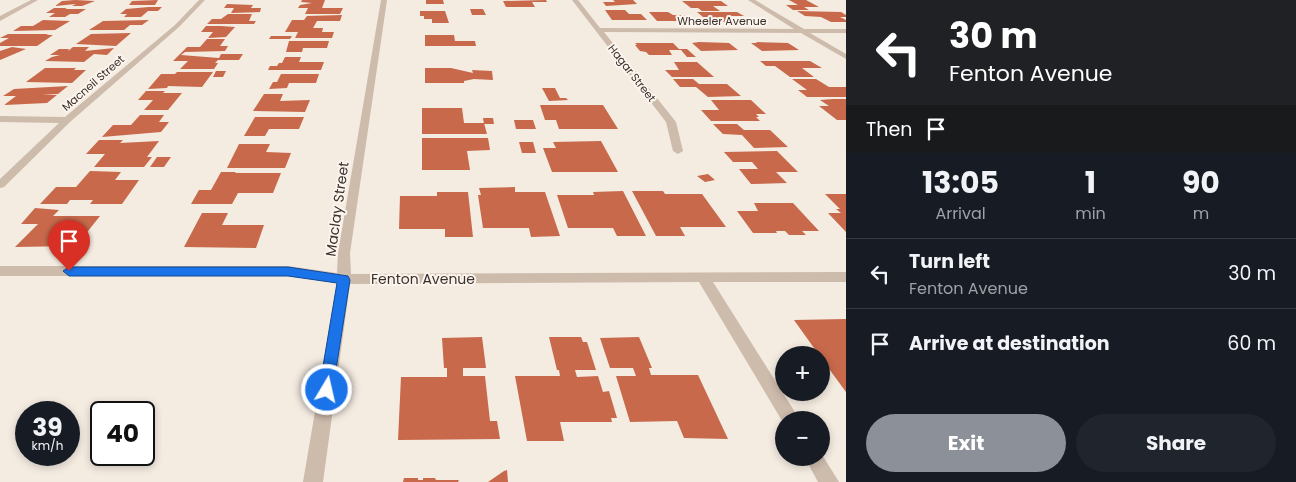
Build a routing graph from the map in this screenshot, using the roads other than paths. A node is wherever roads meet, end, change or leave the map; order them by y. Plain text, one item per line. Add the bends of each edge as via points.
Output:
1 (35, 0) edge
2 (202, 0) edge
3 (384, 0) edge
4 (575, 0) edge
5 (751, 0) edge
6 (0, 19) edge
7 (598, 30) junction
8 (802, 31) junction
9 (846, 31) edge
10 (846, 58) edge
11 (0, 119) edge
12 (67, 120) junction
13 (678, 151) dead end
14 (0, 185) edge
15 (0, 271) edge
16 (846, 277) edge
17 (703, 278) junction
18 (344, 280) junction
19 (785, 411) edge
20 (819, 466) edge
21 (313, 482) edge
22 (829, 482) edge

1 - 6 street
2 - 12 street, Macneil Street via 177,26
3 - 18 street, Maclay Street via 344,253
4 - 7 street, Hagar Street
5 - 8 street
7 - 8 street, Wheeler Avenue
7 - 13 street, Hagar Street via 671,122
8 - 9 street, Wheeler Avenue
8 - 10 street
11 - 12 street
12 - 14 street, Macneil Street
15 - 18 street, Fenton Avenue via 288,271
16 - 17 street, Fenton Avenue
17 - 18 street, Fenton Avenue
17 - 19 street
18 - 21 street, Maclay Street
20 - 22 street

